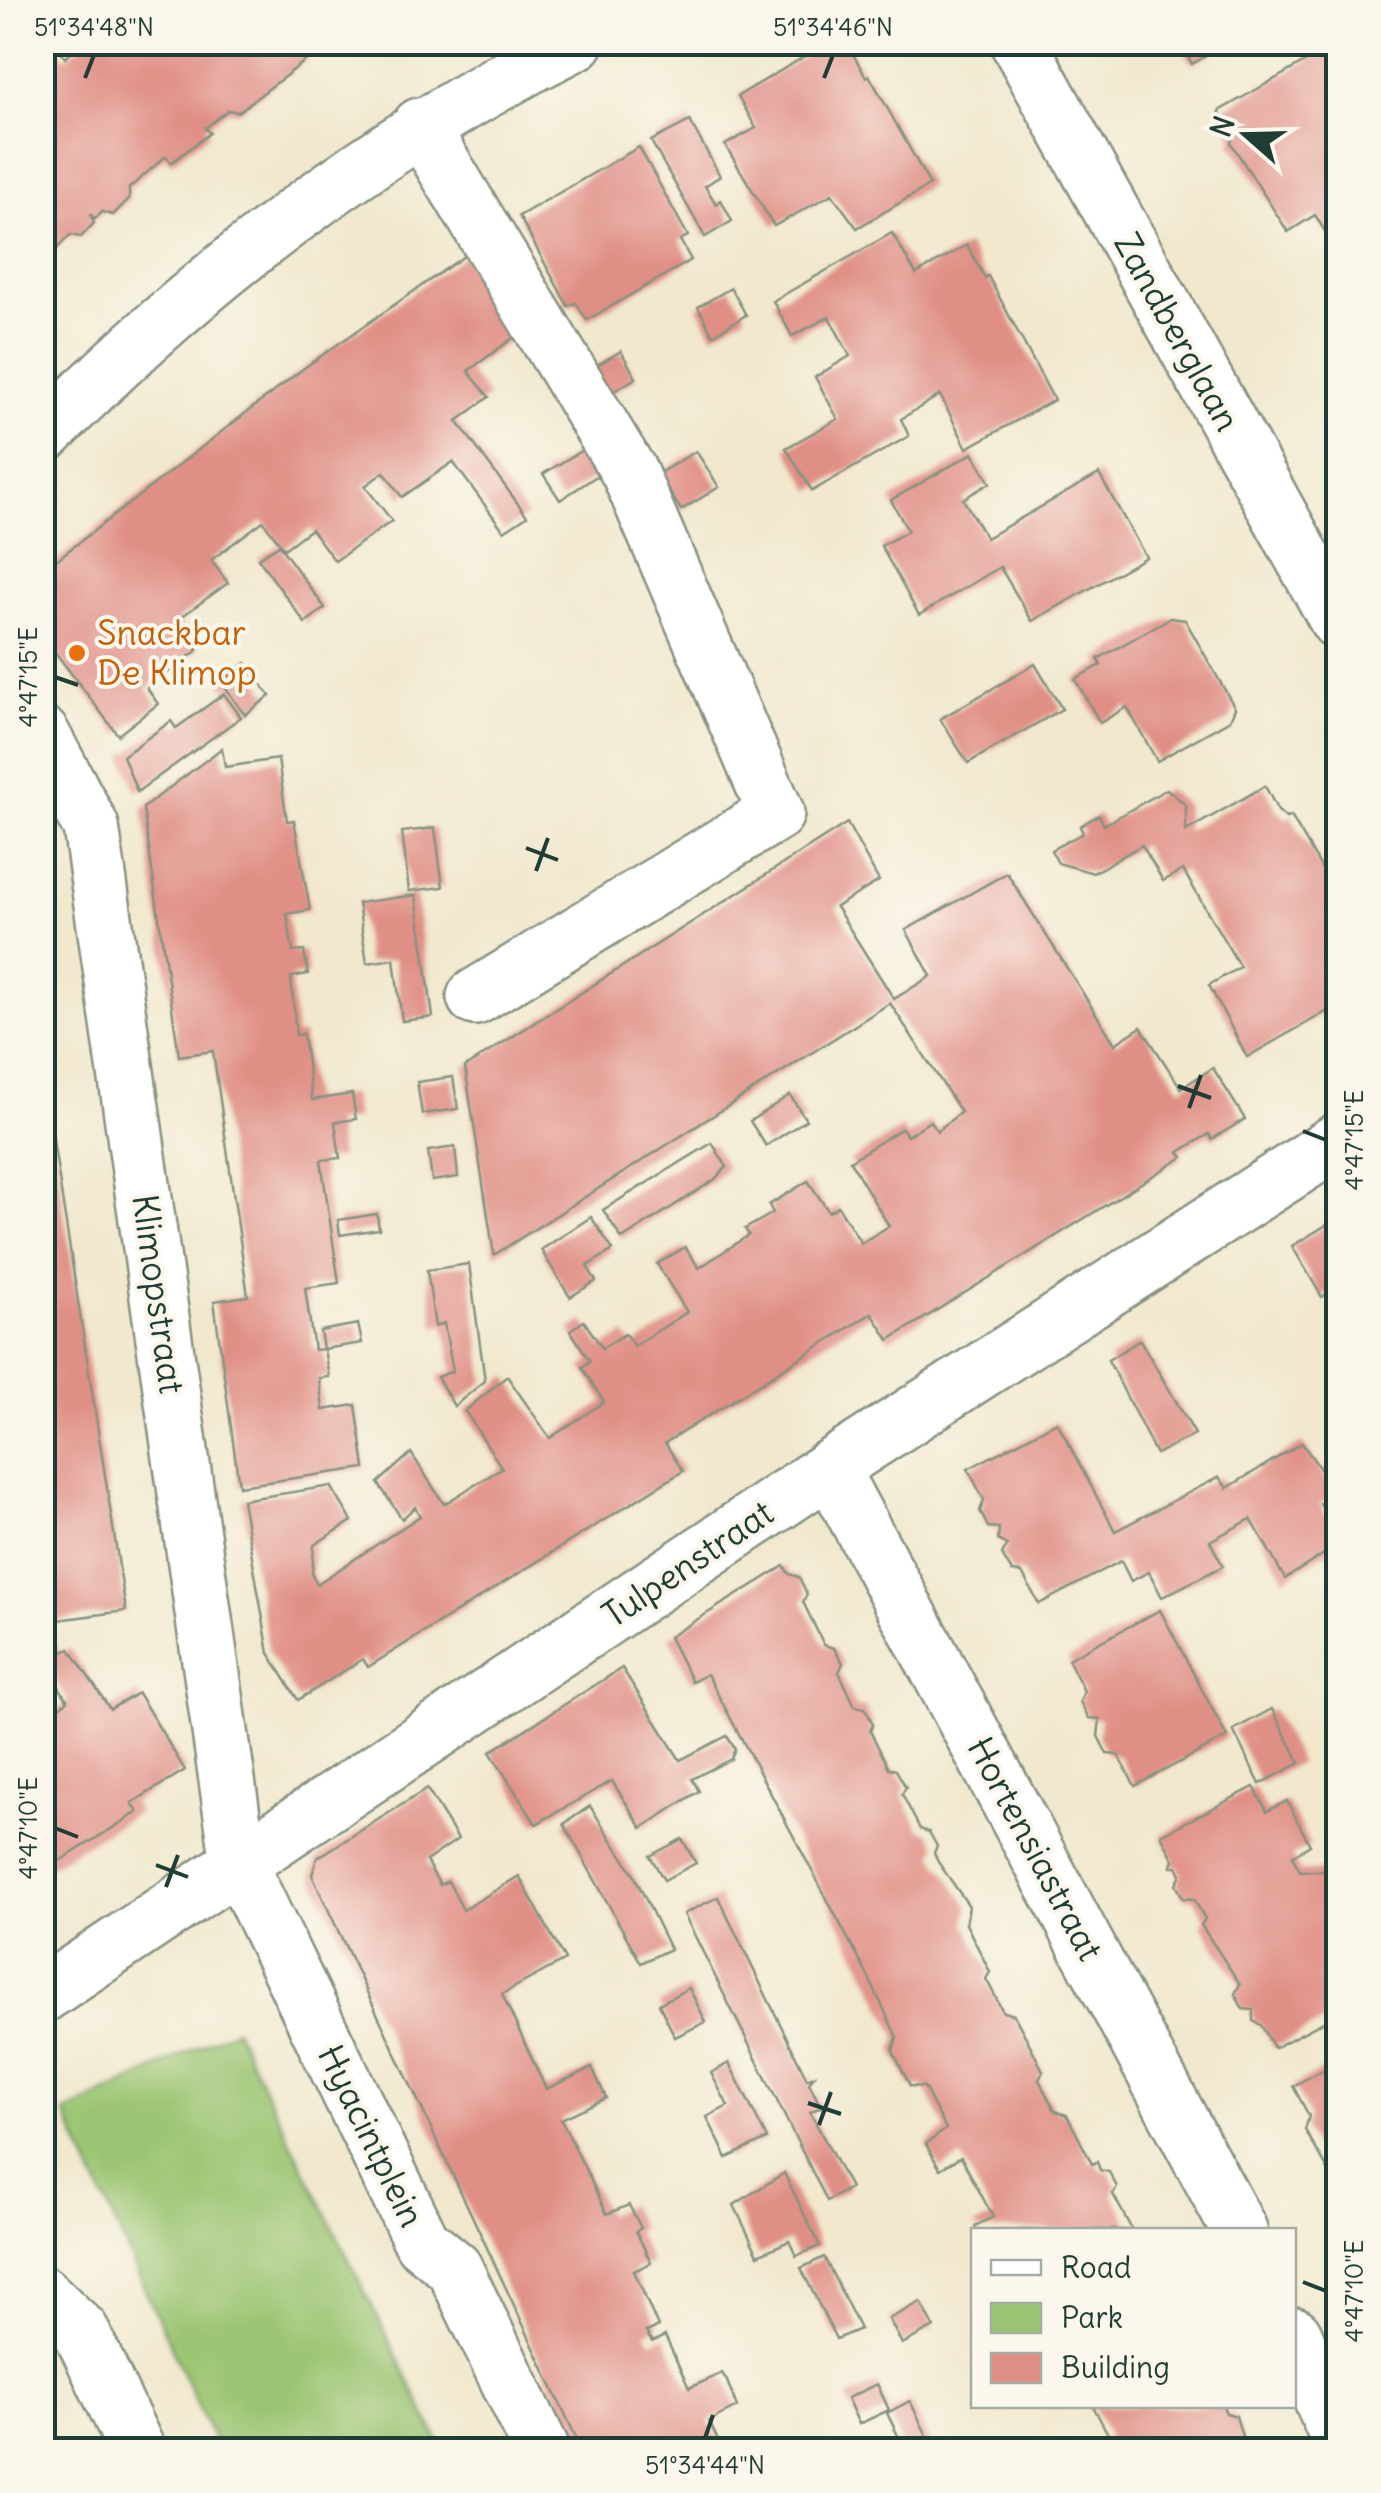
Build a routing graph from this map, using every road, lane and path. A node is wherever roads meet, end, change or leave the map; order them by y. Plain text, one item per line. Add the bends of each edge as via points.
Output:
1 (576, 42) edge
2 (1018, 42) edge
3 (488, 62) edge
4 (420, 126) junction
5 (42, 437) edge
6 (1330, 588) edge
7 (42, 735) edge
8 (475, 997) dead end
9 (1338, 1142) edge
10 (830, 1468) junction
11 (239, 1864) junction
12 (42, 1995) edge
13 (1238, 2228) edge
14 (42, 2294) edge
15 (1296, 2340) edge
16 (1338, 2436) edge
17 (137, 2450) edge
18 (542, 2450) edge

1 - 3 street
2 - 6 street, Zandberglaan
3 - 4 street
4 - 5 street via 244,252
4 - 8 street via 628,472 776,813
7 - 11 street, Klimopstraat via 91,827
9 - 10 street, Tulpenstraat
10 - 11 street, Tulpenstraat
10 - 13 street, Hortensiastraat
11 - 12 street, Tulpenstraat
11 - 18 street, Hyacintplein via 422,2242 454,2268
14 - 17 street via 81,2331
15 - 16 street

